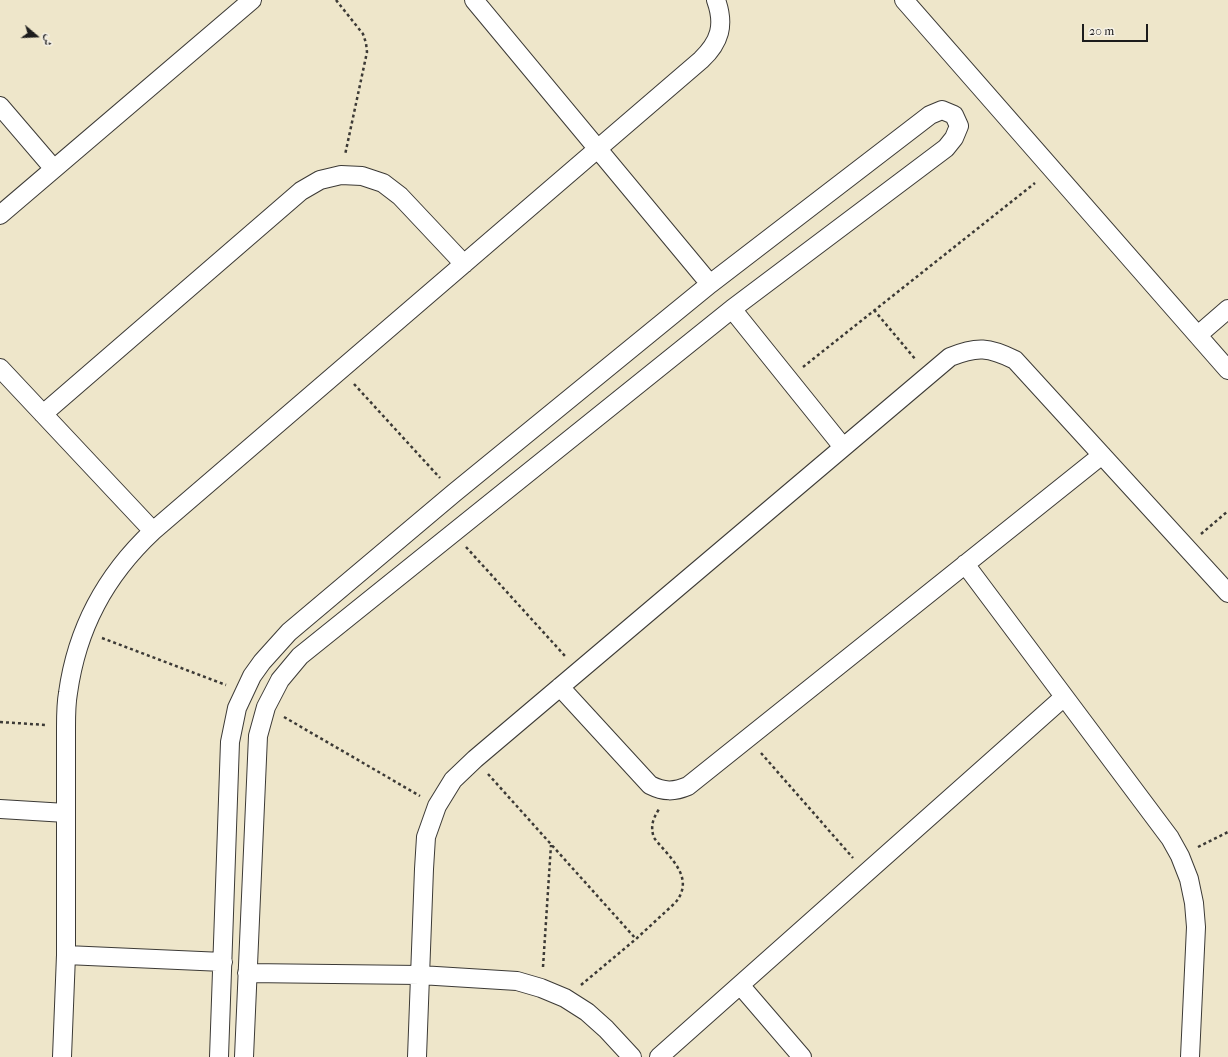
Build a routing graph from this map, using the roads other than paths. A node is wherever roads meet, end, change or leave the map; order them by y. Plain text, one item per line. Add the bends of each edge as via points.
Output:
1 (252, 0) edge
2 (474, 0) edge
3 (716, 0) edge
4 (904, 0) edge
5 (0, 106) edge
6 (599, 148) junction
7 (54, 169) junction
8 (0, 215) edge
9 (464, 264) junction
10 (710, 284) junction
11 (732, 309) junction
12 (1228, 309) edge
13 (1198, 336) junction
14 (0, 368) edge
15 (1228, 370) edge
16 (43, 414) junction
17 (842, 447) junction
18 (1102, 455) junction
19 (153, 531) junction
20 (965, 564) junction
21 (1228, 593) edge
22 (560, 687) junction
23 (1064, 697) junction
24 (0, 809) edge
25 (66, 813) junction
26 (66, 955) junction
27 (223, 962) junction
28 (248, 973) junction
29 (420, 976) junction
30 (740, 986) junction
31 (62, 1057) edge
32 (219, 1057) edge
33 (244, 1057) edge
34 (417, 1057) edge
35 (632, 1057) edge
36 (659, 1057) edge
37 (802, 1057) edge
38 (1190, 1057) edge

1 - 7 street
2 - 6 street
3 - 6 street via 721,25 711,51
4 - 13 street
5 - 7 street
6 - 9 street
6 - 10 street
7 - 8 street
9 - 16 street via 400,196 383,183 362,176 341,175 320,180 301,191
9 - 19 street
10 - 11 street via 930,116 942,110 954,115 959,126 946,148
10 - 27 street via 454,493 289,632 262,662 244,692 232,725
11 - 17 street
11 - 28 street via 300,656 280,680 266,707 258,736
12 - 13 street
13 - 15 street
14 - 16 street
16 - 19 street
17 - 18 street via 950,357 966,350 983,349 1000,352 1015,360
17 - 22 street
18 - 20 street
18 - 21 street
19 - 25 street via 134,549 96,602 73,662 67,694
20 - 22 street via 688,786 678,790 659,790 650,786
20 - 23 street
22 - 29 street via 453,780 437,806 426,837
23 - 30 street
23 - 38 street via 1170,838 1189,878 1196,927
24 - 25 street
25 - 26 street
26 - 27 street
26 - 31 street
27 - 32 street
28 - 29 street
28 - 33 street
29 - 34 street
29 - 35 street via 517,981 541,988 565,998 587,1012
30 - 36 street
30 - 37 street

